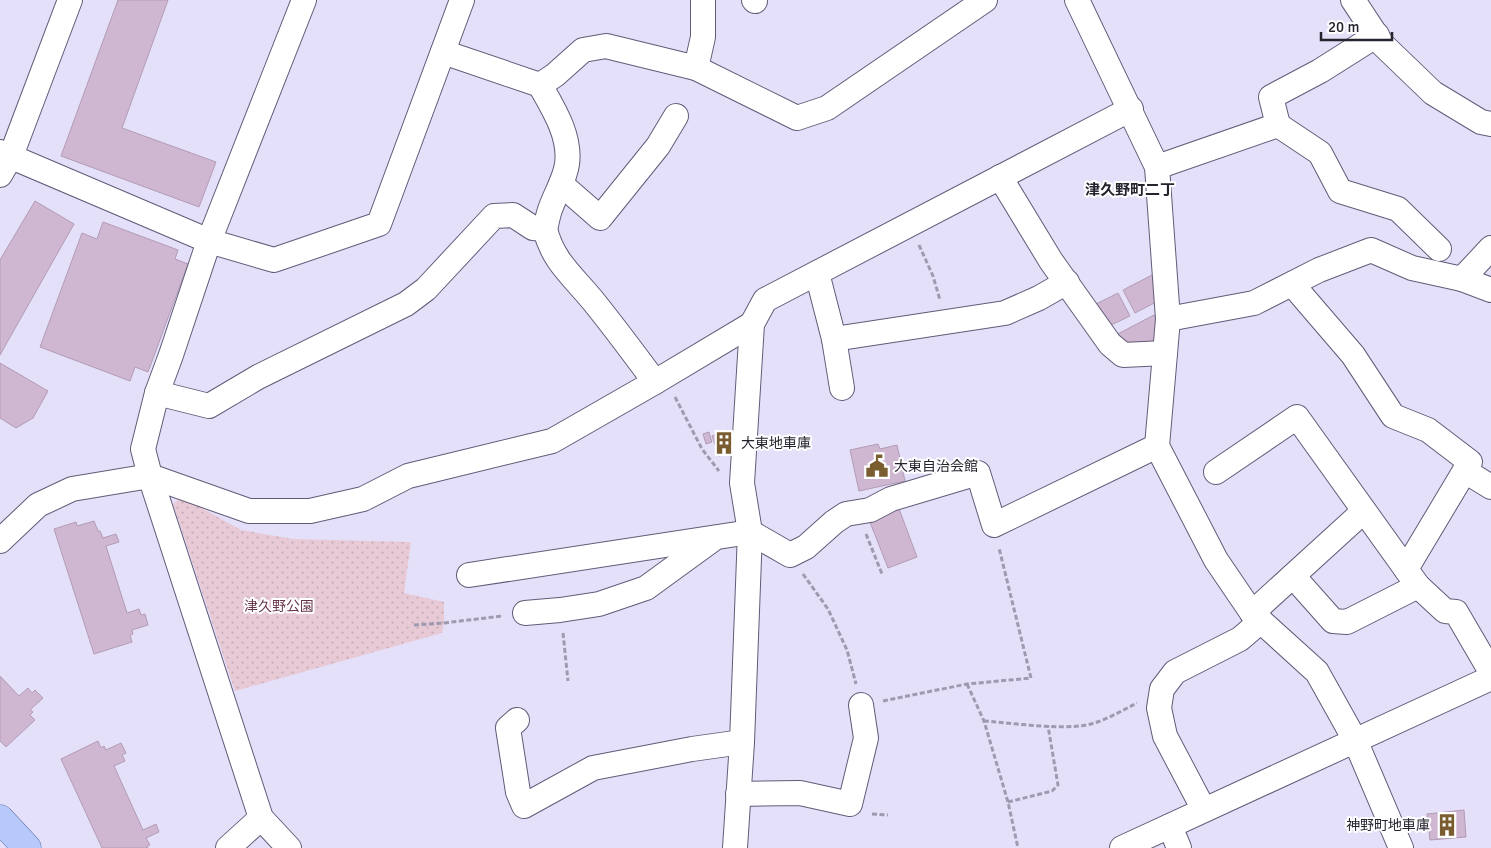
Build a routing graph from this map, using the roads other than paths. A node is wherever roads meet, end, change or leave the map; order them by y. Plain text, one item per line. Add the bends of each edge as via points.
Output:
1 (70, 0) edge
2 (304, 0) edge
3 (462, 0) edge
4 (706, 0) edge
5 (985, 0) edge
6 (1078, 0) edge
7 (1353, 0) edge
8 (1377, 36) junction
9 (443, 52) junction
10 (696, 68) junction
11 (540, 85) junction
12 (1131, 109) junction
13 (676, 116) dead end
14 (1491, 124) edge
15 (1278, 125) junction
16 (4, 161) edge
17 (1157, 167) junction
18 (1000, 176) junction
19 (561, 184) junction
20 (545, 229) junction
21 (210, 241) junction
22 (1491, 248) edge
23 (1439, 250) dead end
24 (817, 273) junction
25 (1462, 279) junction
26 (1067, 282) junction
27 (1292, 284) junction
28 (1491, 290) edge
29 (1168, 319) junction
30 (752, 324) junction
31 (834, 339) junction
32 (1165, 353) junction
33 (659, 379) junction
34 (842, 388) dead end
35 (157, 392) junction
36 (1157, 446) junction
37 (1468, 466) junction
38 (1216, 472) dead end
39 (150, 476) junction
40 (1491, 487) edge
41 (1364, 511) junction
42 (750, 532) junction
43 (715, 537) junction
44 (0, 541) edge
45 (469, 575) dead end
46 (1293, 576) junction
47 (1412, 578) junction
48 (525, 613) road end
49 (1256, 617) junction
50 (1491, 672) edge
51 (1491, 678) edge
52 (861, 705) road end
53 (517, 720) dead end
54 (1355, 740) junction
55 (742, 742) junction
56 (738, 794) junction
57 (1204, 810) junction
58 (260, 818) junction
59 (0, 819) edge
60 (1170, 826) junction
61 (27, 848) edge
62 (228, 848) edge
63 (289, 848) edge
64 (735, 848) edge
65 (1122, 848) edge
66 (1179, 848) edge
67 (1401, 848) edge

1 - 16 street
2 - 21 street
3 - 9 street
4 - 10 street
5 - 10 street via 827,108 797,118
6 - 12 street
7 - 8 street
8 - 14 street via 1433,93 1481,122
8 - 15 street via 1272,97
9 - 11 street
9 - 21 street via 379,224 274,260
10 - 11 street via 606,46 583,50
11 - 19 street via 557,115 566,142 567,163
12 - 17 street
12 - 18 street
13 - 19 street via 658,146 600,218
15 - 17 street
15 - 23 street via 1320,154 1340,191 1398,209
16 - 21 street
17 - 29 street
18 - 24 street
18 - 26 street
19 - 20 street
20 - 33 street via 556,259
20 - 35 street via 533,228 513,215 494,216 426,289 406,304 258,377 209,406
21 - 35 street
22 - 25 street
24 - 30 street via 765,300
24 - 31 street
25 - 27 street via 1412,268 1371,250
25 - 28 street
26 - 31 street via 1005,313
26 - 32 street via 1110,344 1123,356
27 - 29 street via 1254,303
27 - 37 street via 1353,355 1393,416 1428,430
29 - 32 street
30 - 33 street
30 - 42 street via 742,484
31 - 34 street
32 - 36 street
33 - 39 street via 552,441 408,476 363,499 310,511 249,512
35 - 39 street via 143,449
36 - 42 street via 994,525 978,473 891,499 870,510 846,514 806,547 790,555
36 - 49 street via 1216,560
37 - 40 street
37 - 47 street
38 - 41 street via 1297,417
39 - 44 street via 72,489 38,504
39 - 58 street
41 - 46 street
41 - 47 street
42 - 43 street
42 - 55 street
43 - 45 street
43 - 48 street via 646,588 599,604
46 - 47 street via 1333,620 1347,622
46 - 49 street
47 - 50 street via 1445,611 1456,612
49 - 54 street via 1317,672
49 - 57 street via 1240,639 1174,672 1162,689 1159,708 1164,736
51 - 54 street
52 - 56 street via 866,738 850,804 800,793
53 - 55 street via 508,728 518,792 524,806 593,768
54 - 57 street
54 - 67 street
55 - 56 street
56 - 64 street
57 - 60 street
58 - 62 street
58 - 63 street
59 - 61 main road
60 - 65 street
60 - 66 street

